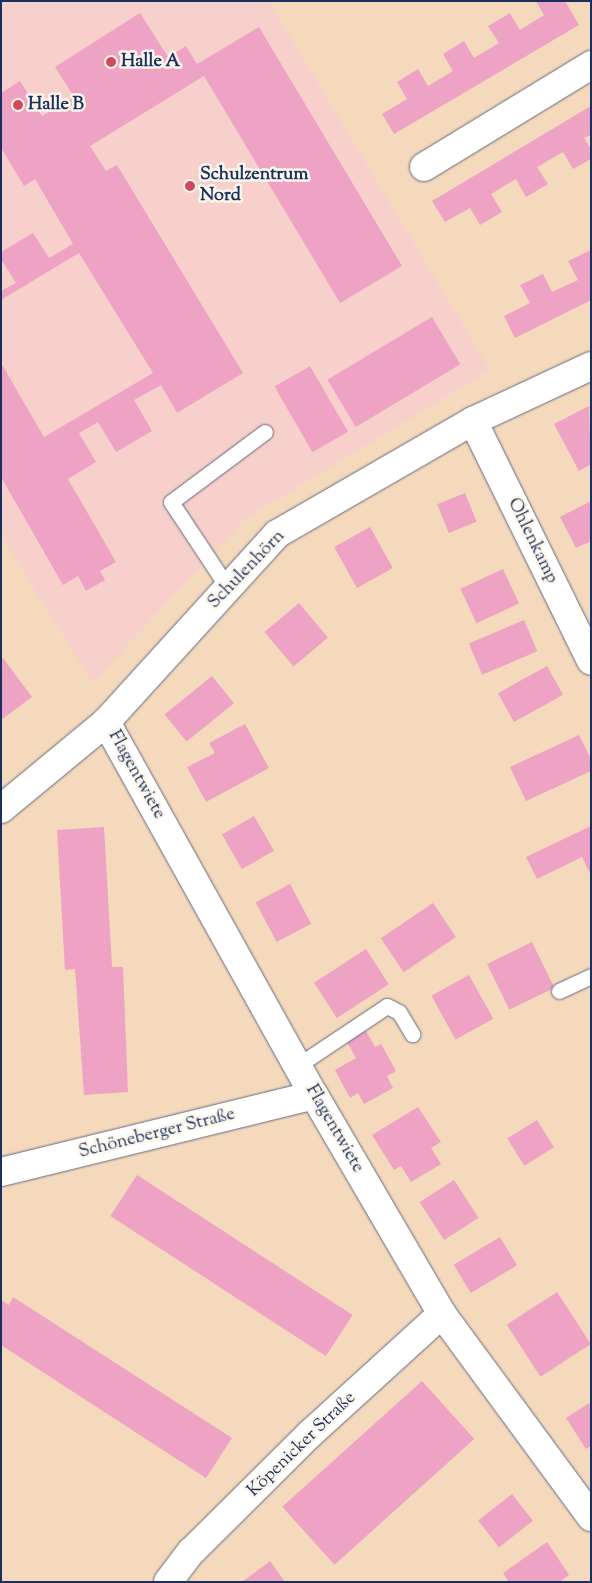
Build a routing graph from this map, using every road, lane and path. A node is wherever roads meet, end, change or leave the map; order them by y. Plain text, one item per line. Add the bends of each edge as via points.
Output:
1 (591, 65) edge
2 (424, 167) dead end
3 (591, 366) edge
4 (474, 421) junction
5 (265, 432) dead end
6 (228, 588) junction
7 (591, 661) edge
8 (106, 722) junction
9 (1, 809) edge
10 (591, 976) edge
11 (559, 991) dead end
12 (412, 1034) dead end
13 (297, 1066) junction
14 (314, 1095) junction
15 (1, 1172) edge
16 (442, 1314) junction
17 (591, 1516) edge
18 (168, 1582) edge

1 - 2 street
3 - 4 street, Schulenhörn
4 - 6 street, Schulenhörn via 277,534
4 - 7 street, Ohlenkamp
5 - 6 lane via 171,502
6 - 8 street, Schulenhörn
8 - 9 street, Schulenhörn
8 - 13 street, Flagentwiete
10 - 11 lane
12 - 13 lane via 399,1012 387,1006
13 - 14 street, Flagentwiete
14 - 15 street, Schöneberger Straße
14 - 16 street, Flagentwiete
16 - 17 street, Flagentwiete
16 - 18 street, Köpenicker Straße via 311,1433 191,1552

